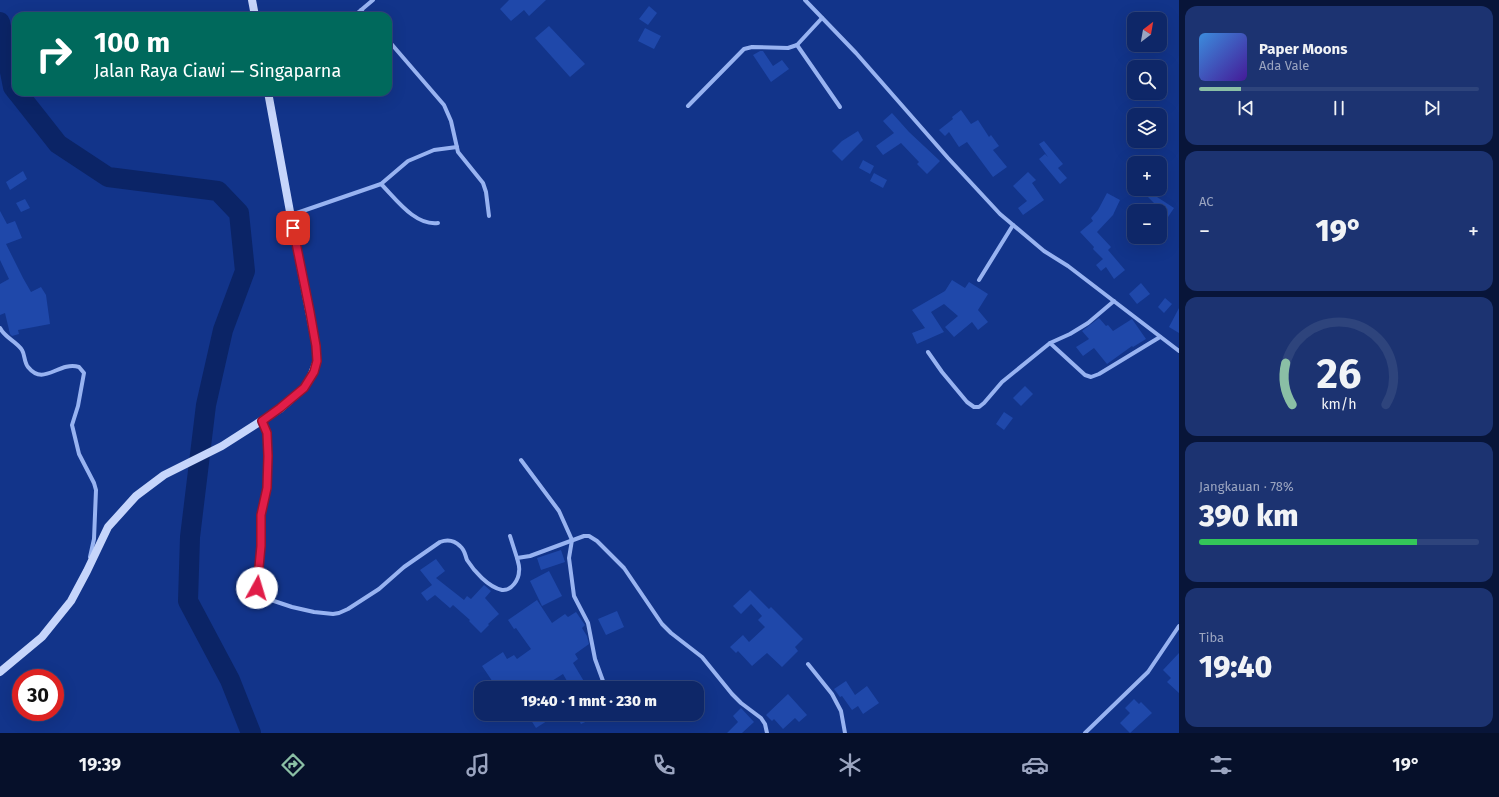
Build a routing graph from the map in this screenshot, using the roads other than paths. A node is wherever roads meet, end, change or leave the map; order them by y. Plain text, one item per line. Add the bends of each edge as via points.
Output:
1 (252, 0) edge
2 (373, 0) edge
3 (805, 0) edge
4 (361, 10) joint
5 (254, 12) edge
6 (359, 12) edge
7 (822, 18) junction
8 (392, 45) edge
9 (797, 45) junction
10 (270, 96) edge
11 (688, 106) dead end
12 (840, 107) dead end
13 (457, 147) junction
14 (381, 184) junction
15 (290, 216) junction
16 (489, 216) dead end
17 (438, 223) dead end
18 (1013, 225) junction
19 (979, 280) dead end
20 (1114, 301) junction
21 (0, 328) edge
22 (1160, 337) junction
23 (1050, 343) junction
24 (1179, 351) edge
25 (928, 352) dead end
26 (262, 421) junction
27 (521, 460) dead end
28 (510, 536) dead end
29 (572, 540) junction
30 (517, 558) junction
31 (87, 571) junction
32 (1179, 626) edge
33 (808, 664) dead end
34 (0, 672) edge
35 (603, 681) dead end
36 (767, 733) edge
37 (845, 733) edge
38 (1085, 733) edge

1 - 5 main road
2 - 4 street
3 - 7 street
4 - 6 street
7 - 9 street
7 - 18 street via 948,158
8 - 13 street via 444,105
9 - 11 street via 788,48 744,49
9 - 12 street
10 - 15 main road
13 - 14 street via 434,150 408,161
13 - 16 street via 461,157 483,184
14 - 15 street
14 - 17 street via 408,212 430,224
15 - 26 main road via 313,325 317,361 314,372 304,388
18 - 19 street
18 - 20 street via 1044,251
20 - 22 street
20 - 23 street via 1088,323
21 - 31 street via 6,337 22,350 26,364 37,375 45,375 68,366 79,367 84,373 72,425 79,454 96,490 94,539
22 - 23 street via 1092,377 1085,375
22 - 24 street
23 - 25 street via 1002,382 979,407 967,402
26 - 30 street via 267,433 268,456 256,584 262,597 314,612 339,613 379,589 409,564 446,540 463,548 467,559 491,585 506,590 511,588 520,570
26 - 31 main road via 222,446 164,475 136,496 108,527
27 - 29 street via 559,511
28 - 30 street
29 - 30 street via 530,556
29 - 35 street via 569,558 574,596 588,623 595,659
29 - 36 street via 588,536 597,541 624,568 662,624 702,657 732,694 761,718
31 - 34 main road via 71,601 42,637
32 - 38 street via 1148,672
33 - 37 street via 832,694 841,711

